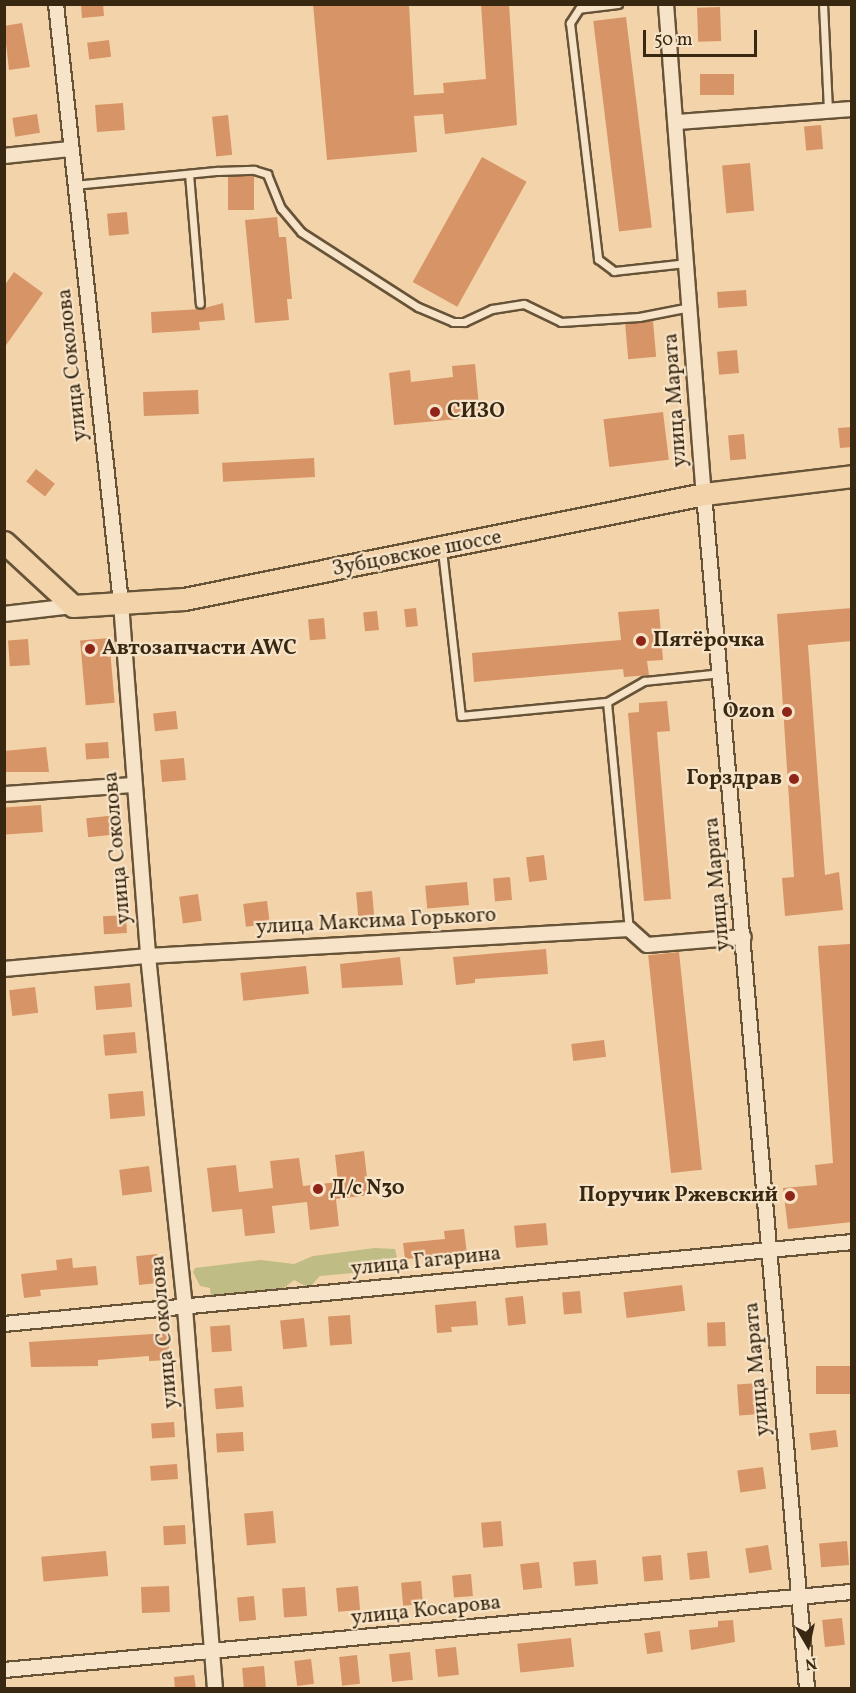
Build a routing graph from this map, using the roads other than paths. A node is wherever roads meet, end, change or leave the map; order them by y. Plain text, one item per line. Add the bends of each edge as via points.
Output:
1 (56, 4) edge
2 (618, 4) edge
3 (666, 4) edge
4 (823, 4) edge
5 (852, 108) edge
6 (828, 110) junction
7 (678, 122) junction
8 (70, 149) junction
9 (4, 156) edge
10 (189, 174) junction
11 (74, 185) junction
12 (687, 263) junction
13 (200, 304) dead end
14 (690, 307) junction
15 (852, 476) edge
16 (704, 494) junction
17 (4, 542) edge
18 (442, 549) junction
19 (121, 603) junction
20 (73, 606) junction
21 (4, 614) edge
22 (721, 673) junction
23 (607, 702) junction
24 (133, 785) junction
25 (4, 794) edge
26 (629, 929) junction
27 (744, 937) junction
28 (148, 956) junction
29 (4, 969) edge
30 (852, 1242) edge
31 (768, 1249) junction
32 (185, 1308) junction
33 (4, 1324) edge
34 (852, 1592) edge
35 (799, 1596) junction
36 (212, 1653) junction
37 (4, 1670) edge
38 (215, 1689) edge
39 (807, 1689) edge

1 - 8 street, улица Соколова
2 - 12 lane via 579,9 570,23 598,259 614,271
3 - 7 street, улица Марата
4 - 6 lane
5 - 6 street
6 - 7 street
7 - 12 street, улица Марата
8 - 9 street
8 - 11 street, улица Соколова
10 - 11 lane
10 - 13 lane
10 - 14 lane via 254,170 267,174 281,208 301,232 417,308 453,322 464,322 492,309 524,304 561,321 639,318
11 - 19 street, улица Соколова
12 - 14 street, улица Марата
14 - 16 street, улица Марата
15 - 16 main road, Зубцовское шоссе
16 - 18 main road, Зубцовское шоссе
16 - 22 street, улица Марата
17 - 20 main road
18 - 19 main road, Зубцовское шоссе via 184,599
18 - 23 lane via 460,717
19 - 20 main road, Зубцовское шоссе
19 - 24 street, улица Соколова
20 - 21 street
22 - 23 lane via 644,681
22 - 27 street, улица Марата
23 - 26 lane
24 - 25 street
24 - 28 street, улица Соколова
26 - 27 street via 647,945
26 - 28 street, улица Максима Горького
27 - 31 street, улица Марата
28 - 29 street, улица Максима Горького
28 - 32 street, улица Соколова
30 - 31 street, улица Гагарина
31 - 32 street, улица Гагарина
31 - 35 street, улица Марата
32 - 33 street, улица Гагарина
32 - 36 street, улица Соколова
34 - 35 street, улица Косарова
35 - 36 street, улица Косарова
35 - 39 street, улица Марата
36 - 37 street, улица Косарова
36 - 38 street, улица Соколова

